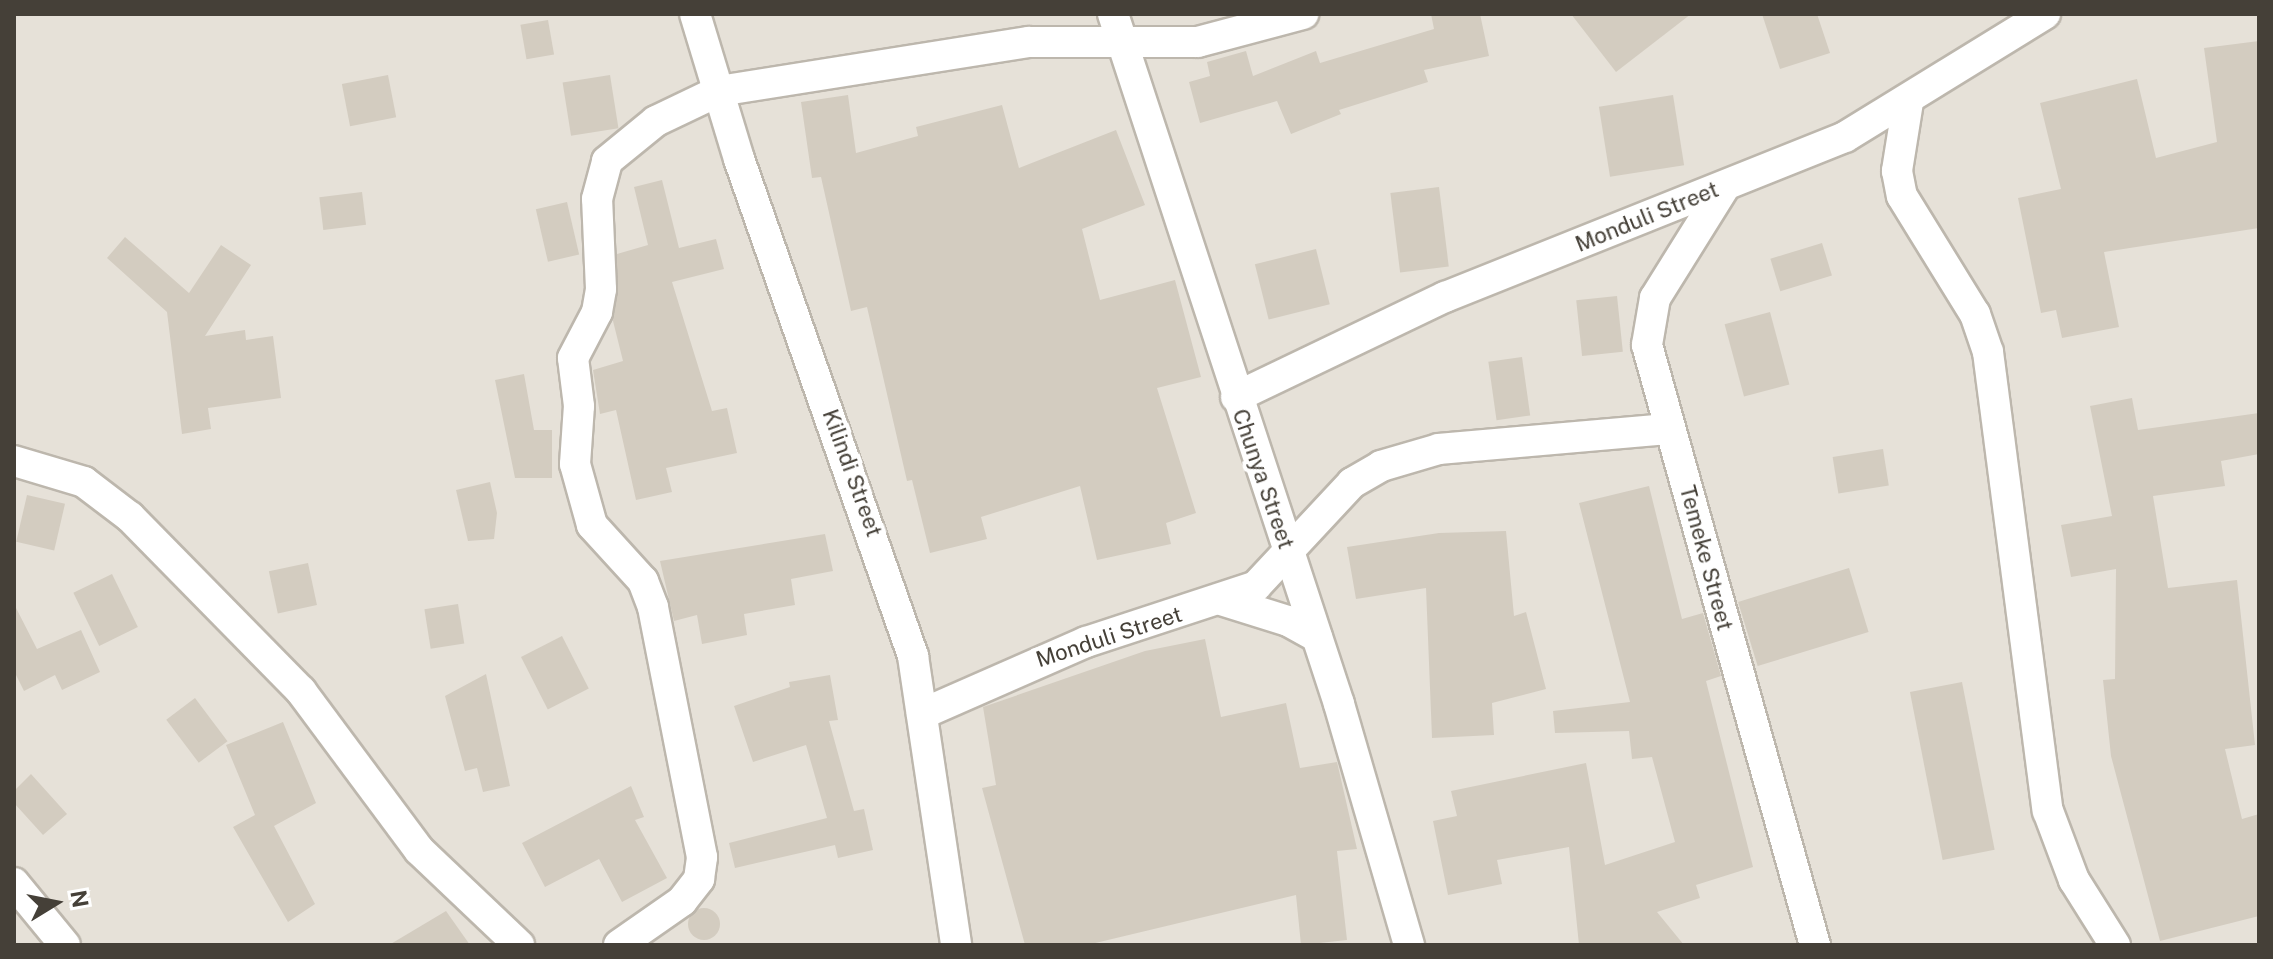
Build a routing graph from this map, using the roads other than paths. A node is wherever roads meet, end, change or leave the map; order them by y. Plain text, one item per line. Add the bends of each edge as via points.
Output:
1 (695, 14) edge
2 (1303, 14) edge
3 (2045, 14) edge
4 (1118, 26) edge
5 (719, 91) junction
6 (1908, 102) junction
7 (1725, 186) junction
8 (1236, 397) junction
9 (1667, 429) junction
10 (14, 461) edge
11 (1288, 552) junction
12 (1224, 601) junction
13 (1317, 637) junction
14 (922, 714) junction
15 (14, 883) edge
16 (2106, 942) edge
17 (65, 945) edge
18 (519, 945) edge
19 (619, 945) edge
20 (956, 945) edge
21 (1409, 945) edge
22 (1815, 945) edge

1 - 5 street, Kilindi Street
2 - 4 street via 1198,42 1147,46
3 - 6 street, Monduli Street
4 - 5 street
4 - 8 street, Chunya Street
5 - 14 street, Kilindi Street via 888,573 913,656
5 - 19 street via 656,121 607,161 597,199 601,289 573,358 580,498 592,525 643,581 653,607 702,857 699,879 682,901
6 - 7 street, Monduli Street via 1845,137
6 - 16 street via 1897,171 1902,196 1975,314 1988,352 2048,811 2074,880
7 - 8 street, Monduli Street via 1445,297
7 - 9 street, Temeke Street via 1655,298 1647,345
8 - 11 street, Chunya Street
9 - 11 street, Monduli Street via 1439,449 1381,466 1352,483
9 - 22 street, Temeke Street via 1703,535 1735,673
10 - 18 street via 84,482 130,517 301,691 419,850
11 - 12 street, Monduli Street via 1269,577
11 - 13 street, Chunya Street
12 - 13 street via 1288,621
12 - 14 street, Monduli Street via 1086,642
13 - 21 street, Chunya Street
14 - 20 street, Kilindi Street
15 - 17 street

